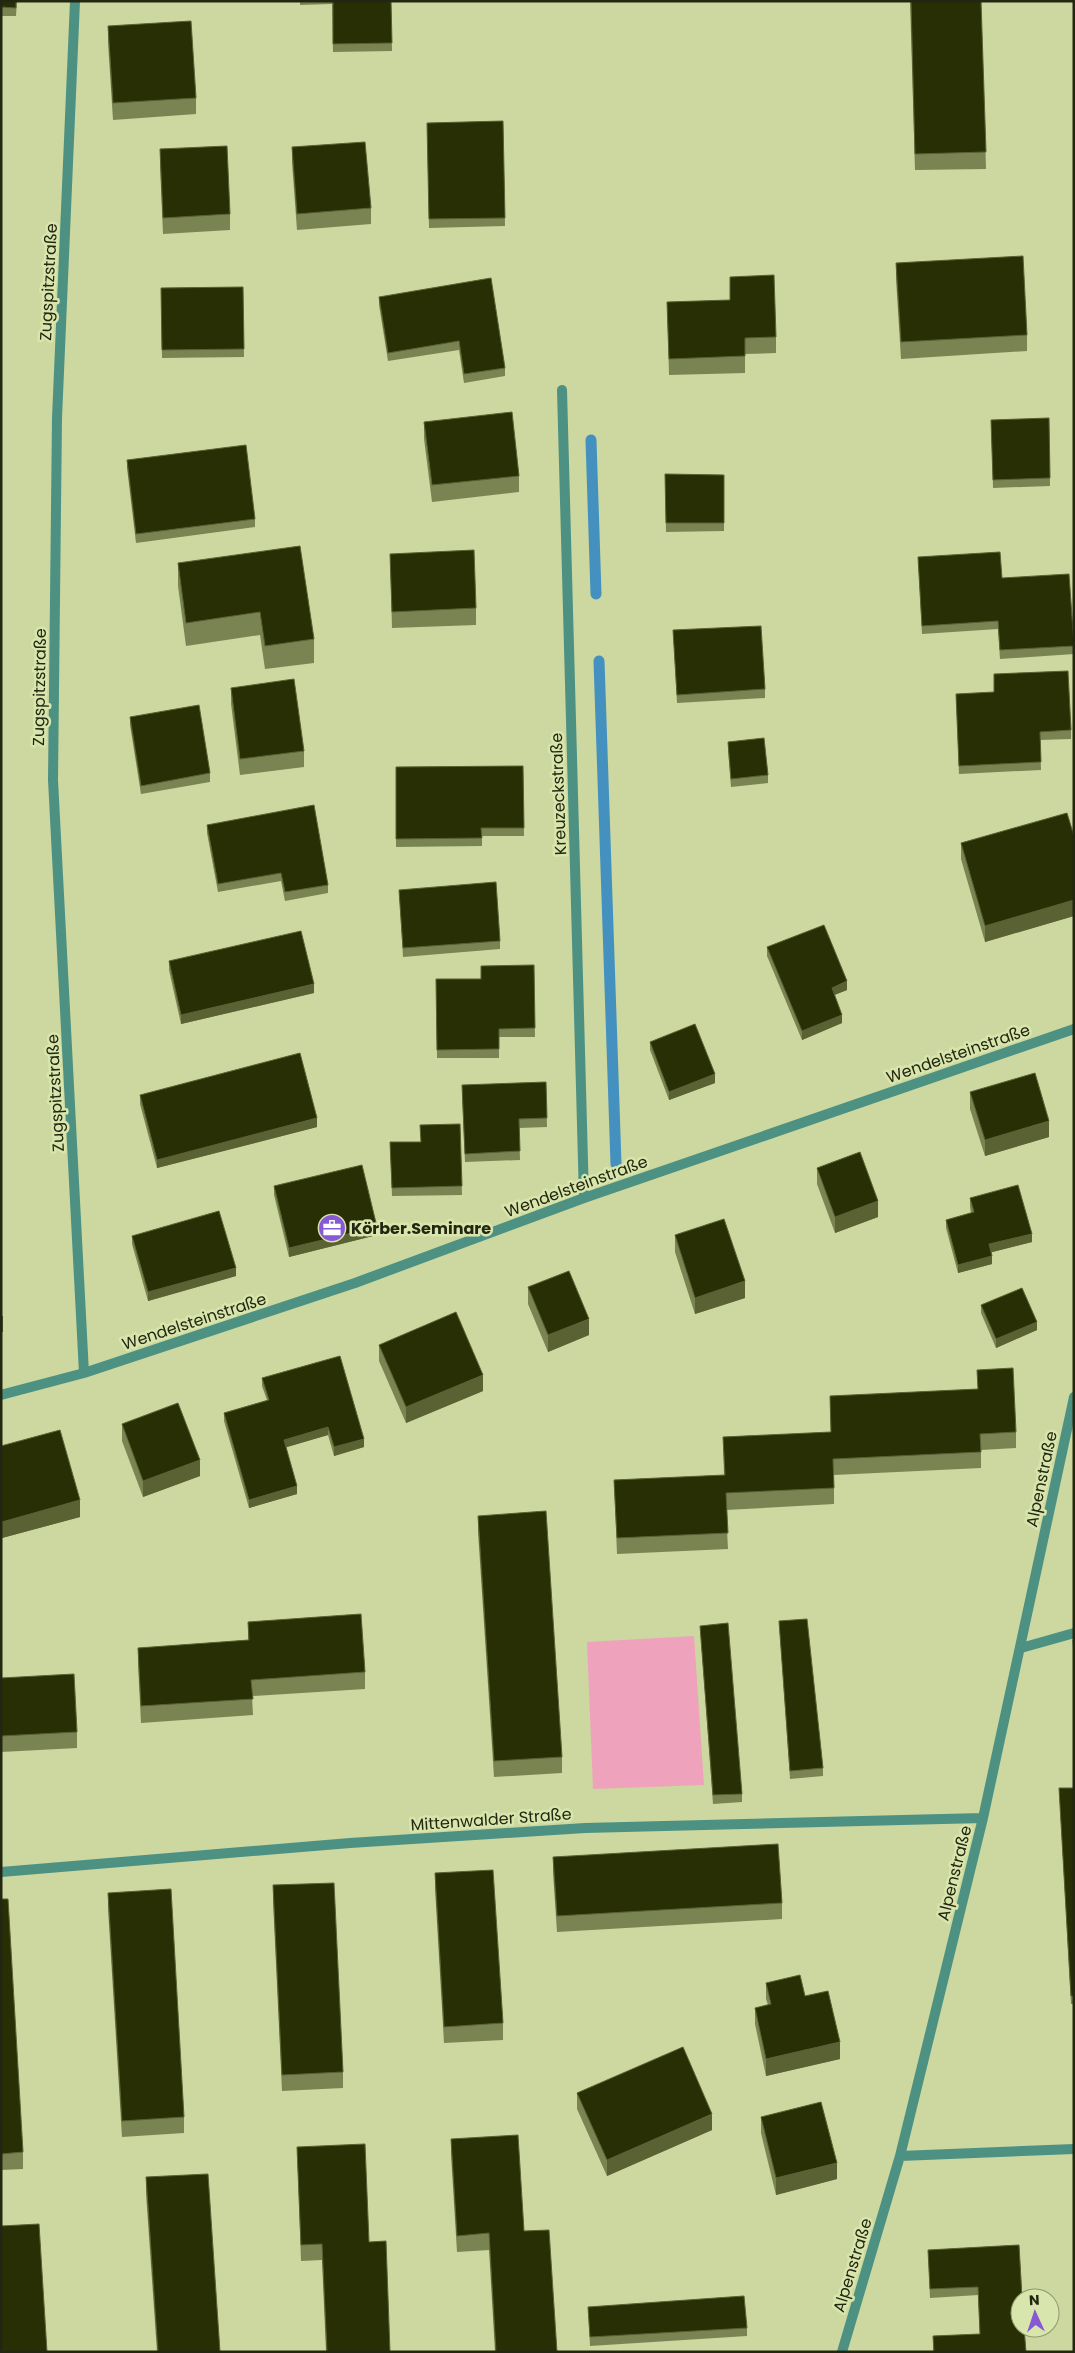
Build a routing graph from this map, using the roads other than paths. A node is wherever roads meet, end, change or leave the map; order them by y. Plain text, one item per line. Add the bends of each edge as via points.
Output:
1 (75, 1) edge
2 (562, 390) dead end
3 (1074, 1029) edge
4 (584, 1198) junction
5 (84, 1373) junction
6 (1, 1395) edge
7 (1074, 1397) edge
8 (1074, 1633) edge
9 (1021, 1648) junction
10 (983, 1818) junction
11 (1, 1872) edge
12 (1074, 2149) edge
13 (900, 2156) junction
14 (842, 2352) edge

1 - 5 street, Zugspitzstraße via 57,418 53,780
2 - 4 street, Kreuzeckstraße
3 - 4 street, Wendelsteinstraße
4 - 5 street, Wendelsteinstraße via 355,1283
5 - 6 street, Wendelsteinstraße
7 - 9 street, Alpenstraße
8 - 9 street
9 - 10 street, Alpenstraße
10 - 11 street, Mittenwalder Straße via 585,1828 350,1843
10 - 13 street, Alpenstraße
12 - 13 street
13 - 14 street, Alpenstraße

